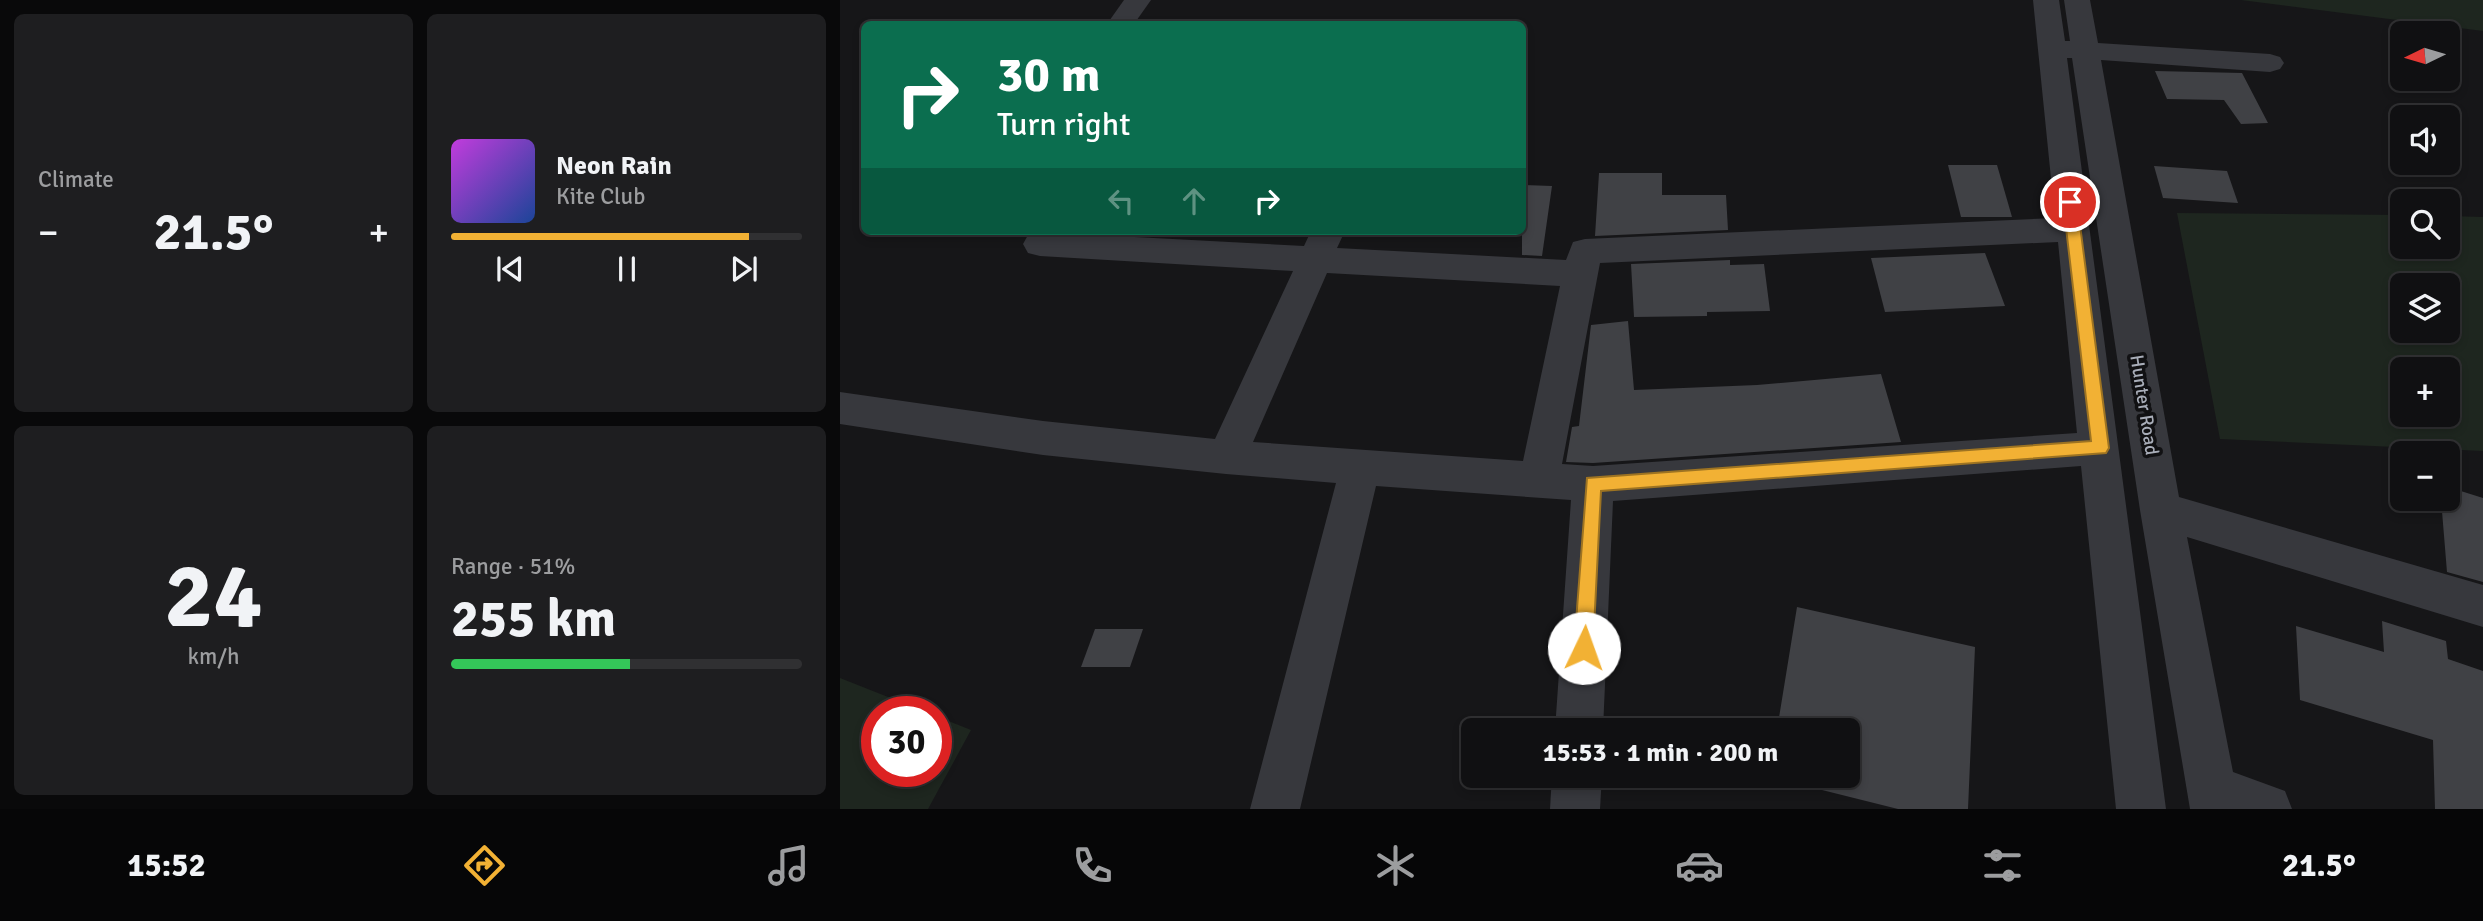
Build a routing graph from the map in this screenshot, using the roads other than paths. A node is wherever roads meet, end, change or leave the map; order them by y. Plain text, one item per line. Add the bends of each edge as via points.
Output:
1 (1138, 0) edge
2 (2046, 0) edge
3 (2077, 0) edge
4 (1121, 21) edge
5 (2068, 49) junction
6 (2270, 63) dead end
7 (2073, 229) junction
8 (1040, 244) dead end
9 (1322, 245) edge
10 (1579, 274) junction
11 (840, 408) edge
12 (2100, 448) junction
13 (1226, 457) junction
14 (1360, 467) junction
15 (1539, 480) junction
16 (1593, 484) junction
17 (2161, 510) junction
18 (2483, 606) edge
19 (1580, 718) edge
20 (1576, 788) edge
21 (2214, 799) edge
22 (1275, 809) edge
23 (1575, 809) edge
24 (2141, 809) edge
25 (2267, 809) edge

1 - 4 street
2 - 5 street, Hunter Road
3 - 5 street, Hunter Road
5 - 6 street
5 - 7 street, Hunter Road
5 - 17 street, Hunter Road
7 - 10 street via 1586,251
7 - 12 street, Hunter Road
8 - 9 street
9 - 10 street
9 - 13 street
10 - 15 street
11 - 13 street via 1044,438
12 - 16 street
12 - 24 street, Hunter Road
13 - 14 street
14 - 15 street
14 - 22 street
15 - 16 street
16 - 19 street
17 - 18 street
17 - 21 street, Hunter Road
20 - 23 street
21 - 25 street

